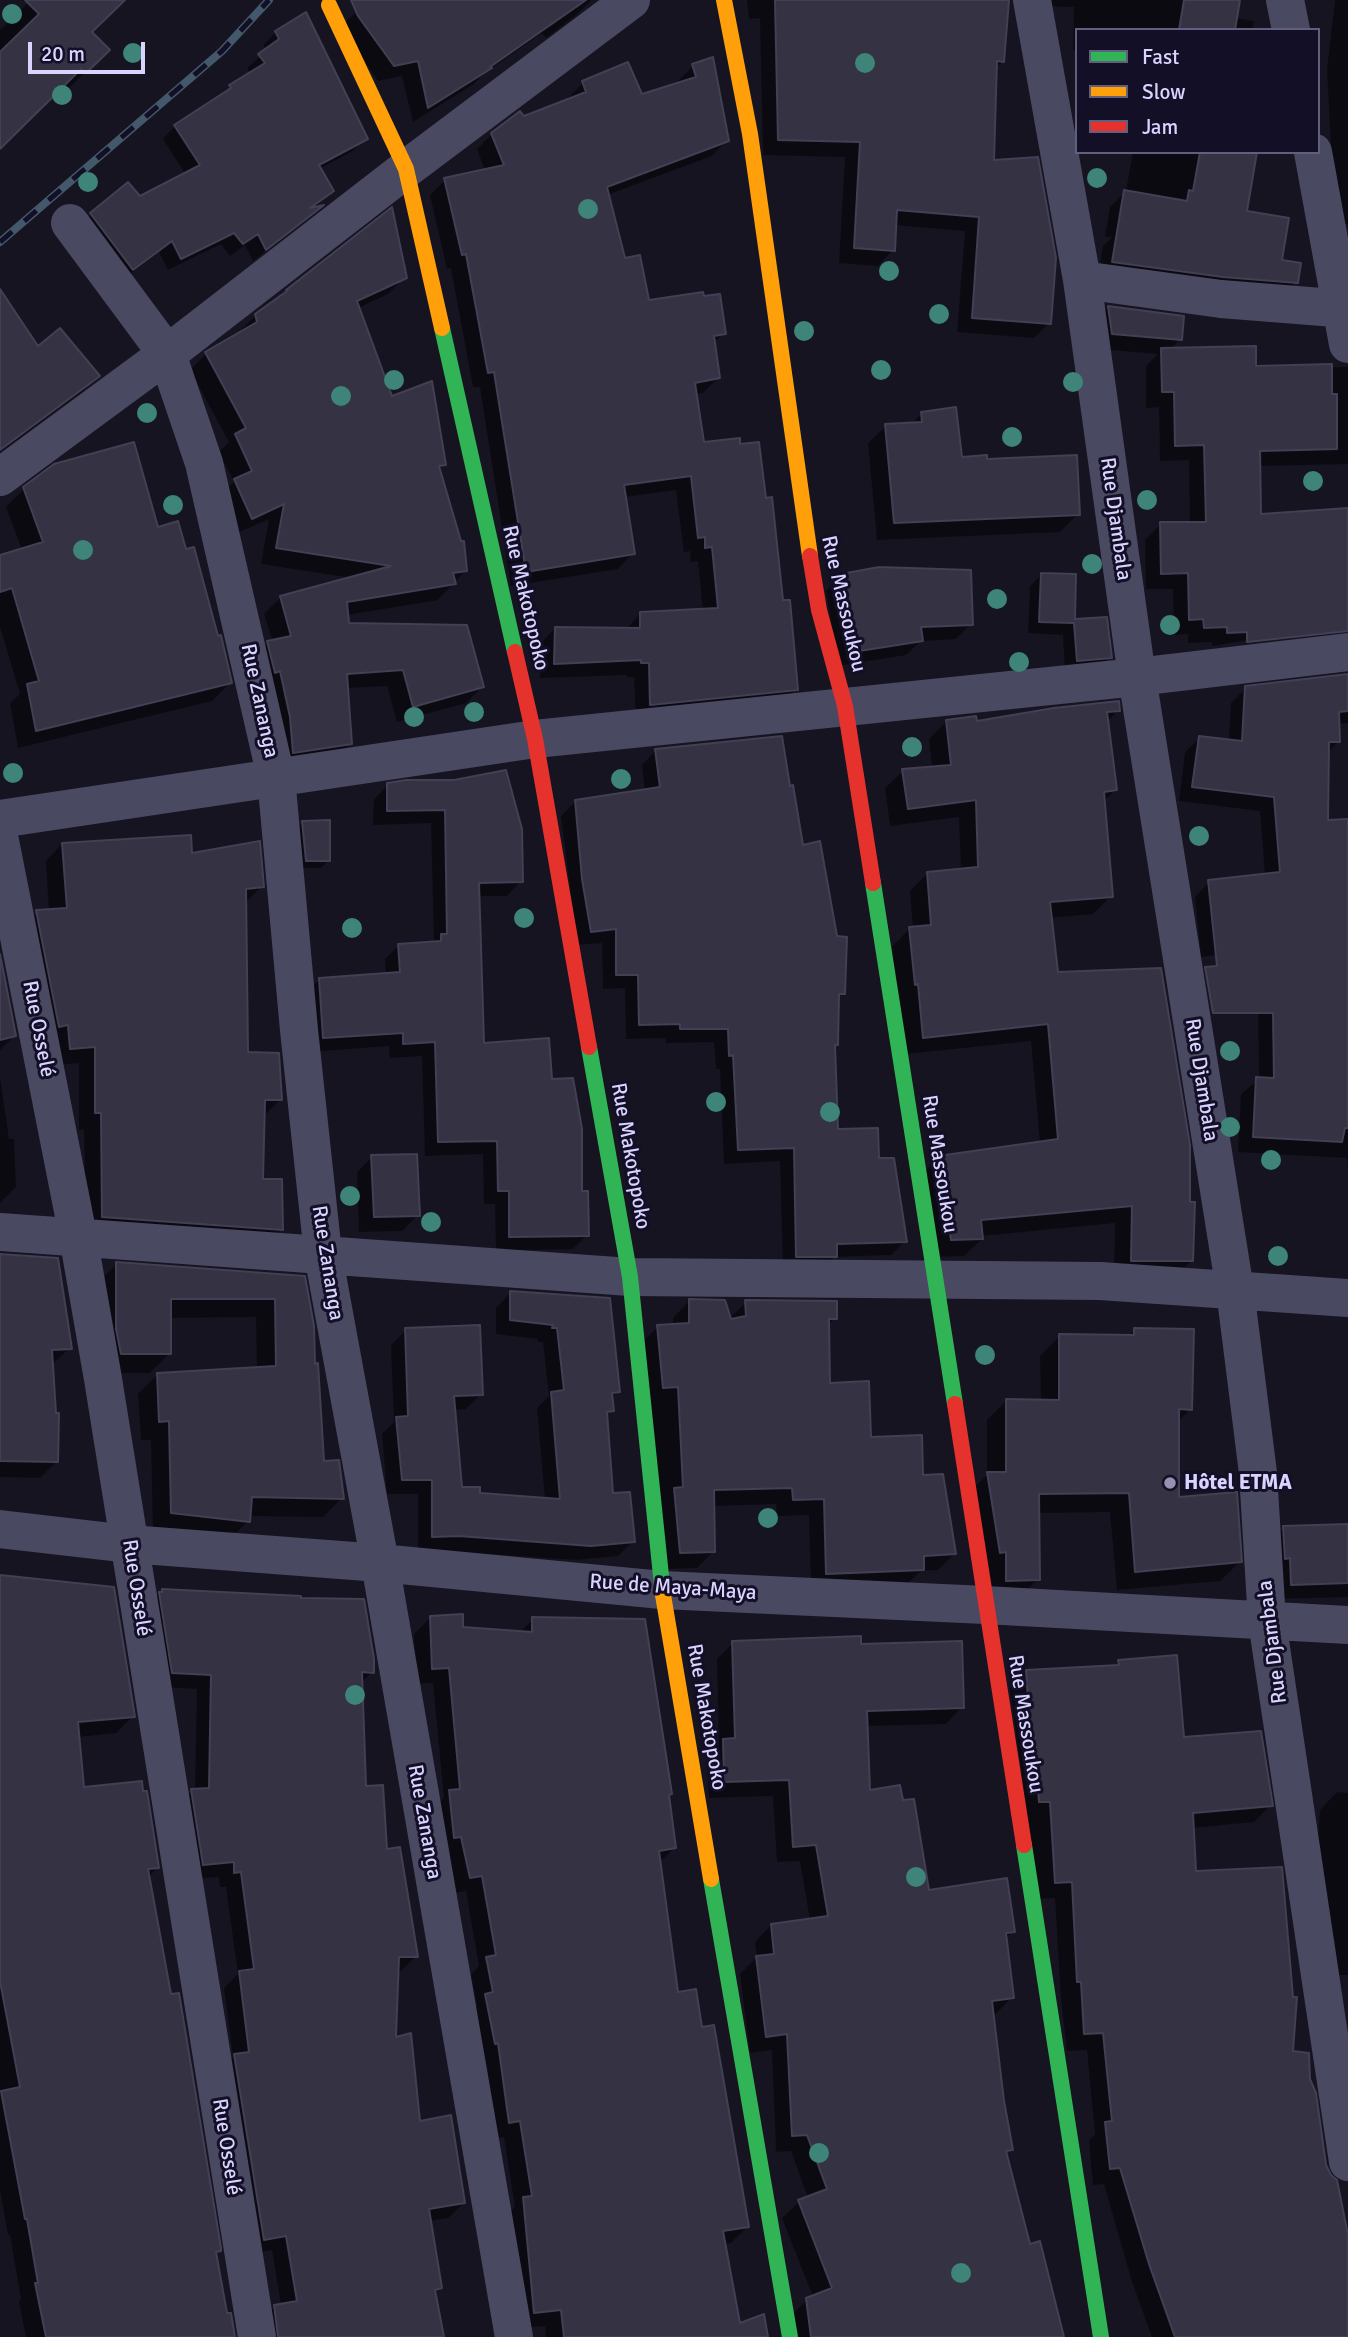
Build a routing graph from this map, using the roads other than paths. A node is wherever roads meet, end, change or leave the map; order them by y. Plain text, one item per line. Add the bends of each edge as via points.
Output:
1 (631, 0) edge
2 (724, 0) edge
3 (1032, 0) edge
4 (1285, 0) edge
5 (329, 5) dead end
6 (1290, 28) edge
7 (1313, 154) edge
8 (406, 170) junction
9 (70, 223) dead end
10 (1082, 280) junction
11 (1346, 321) edge
12 (167, 355) junction
13 (0, 477) edge
14 (1348, 652) edge
15 (1137, 677) junction
16 (845, 706) junction
17 (535, 739) junction
18 (276, 777) junction
19 (0, 819) edge
20 (0, 841) edge
21 (0, 1232) edge
22 (78, 1236) junction
23 (323, 1254) junction
24 (630, 1276) junction
25 (936, 1279) junction
26 (1235, 1290) junction
27 (1348, 1298) edge
28 (0, 1529) edge
29 (129, 1544) junction
30 (380, 1563) junction
31 (662, 1590) junction
32 (985, 1605) junction
33 (1267, 1620) junction
34 (1348, 1625) edge
35 (1348, 2162) edge
36 (257, 2337) edge
37 (513, 2337) edge
38 (790, 2337) edge
39 (1101, 2337) edge

1 - 8 street
2 - 16 street, Rue Massoukou via 750,134 819,610
3 - 10 street, Rue Djambala
4 - 6 street
5 - 8 street, Rue Makotopoko
7 - 11 street
8 - 12 street
8 - 17 street, Rue Makotopoko
9 - 12 street, Rue Zananga
10 - 11 street
10 - 15 street, Rue Djambala
12 - 13 street
12 - 18 street, Rue Zananga via 204,463
14 - 15 street
15 - 16 street
15 - 26 street, Rue Djambala
16 - 17 street
16 - 25 street, Rue Massoukou
17 - 18 street
17 - 24 street, Rue Makotopoko
18 - 19 street
18 - 23 street, Rue Zananga
20 - 22 street, Rue Osselé
21 - 22 street
22 - 23 street
22 - 29 street, Rue Osselé
23 - 24 street
23 - 30 street, Rue Zananga
24 - 25 street
24 - 31 street, Rue Makotopoko
25 - 26 street via 1100,1281
25 - 32 street, Rue Massoukou
26 - 27 street
26 - 33 street, Rue Djambala via 1258,1473
28 - 29 street, Rue de Maya-Maya
29 - 30 street, Rue de Maya-Maya
29 - 36 street, Rue Osselé
30 - 31 street, Rue de Maya-Maya
30 - 37 street, Rue Zananga
31 - 32 street, Rue de Maya-Maya
31 - 38 street, Rue Makotopoko
32 - 33 street, Rue de Maya-Maya
32 - 39 street, Rue Massoukou
33 - 34 street, Rue de Maya-Maya
33 - 35 street, Rue Djambala

